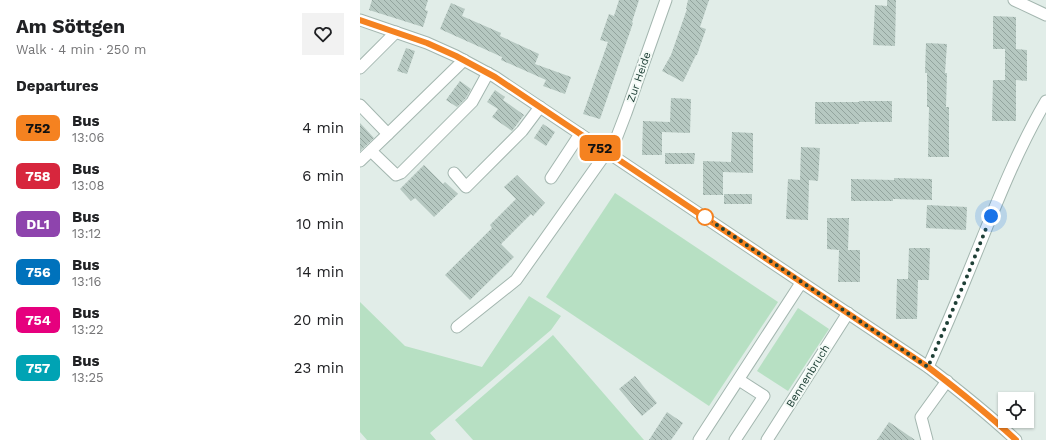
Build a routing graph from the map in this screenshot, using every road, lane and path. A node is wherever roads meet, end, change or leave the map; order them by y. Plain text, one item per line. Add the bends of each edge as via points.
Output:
1 (666, 0) edge
2 (1014, 0) edge
3 (1046, 15) edge
4 (360, 20) edge
5 (396, 32) junction
6 (464, 60) junction
7 (360, 68) edge
8 (488, 73) junction
9 (1046, 101) edge
10 (360, 105) edge
11 (540, 107) junction
12 (388, 134) junction
13 (580, 134) junction
14 (371, 151) junction
15 (607, 152) junction
16 (360, 161) edge
17 (454, 173) dead end
18 (551, 178) dead end
19 (801, 282) junction
20 (848, 313) junction
21 (457, 327) dead end
22 (928, 367) junction
23 (739, 380) junction
24 (947, 381) junction
25 (699, 440) edge
26 (735, 440) edge
27 (768, 440) edge
28 (927, 440) edge
29 (1016, 440) edge

1 - 15 street, Zur Heide via 616,139
2 - 3 street
4 - 5 street
5 - 6 street
5 - 7 street
6 - 8 street
6 - 12 street
8 - 11 street
8 - 14 street via 472,102 401,173 396,175
9 - 22 street via 1003,185
10 - 12 street
11 - 13 street
11 - 17 street via 522,131 466,187
12 - 14 street
13 - 15 street
13 - 18 street
14 - 16 street
15 - 19 street
15 - 21 street, Zur Heide via 516,280
19 - 20 street
19 - 23 street
20 - 22 street
20 - 27 street, Bennenbruch
22 - 24 street
23 - 25 street
23 - 26 street via 764,396
24 - 28 street via 921,417
24 - 29 street

